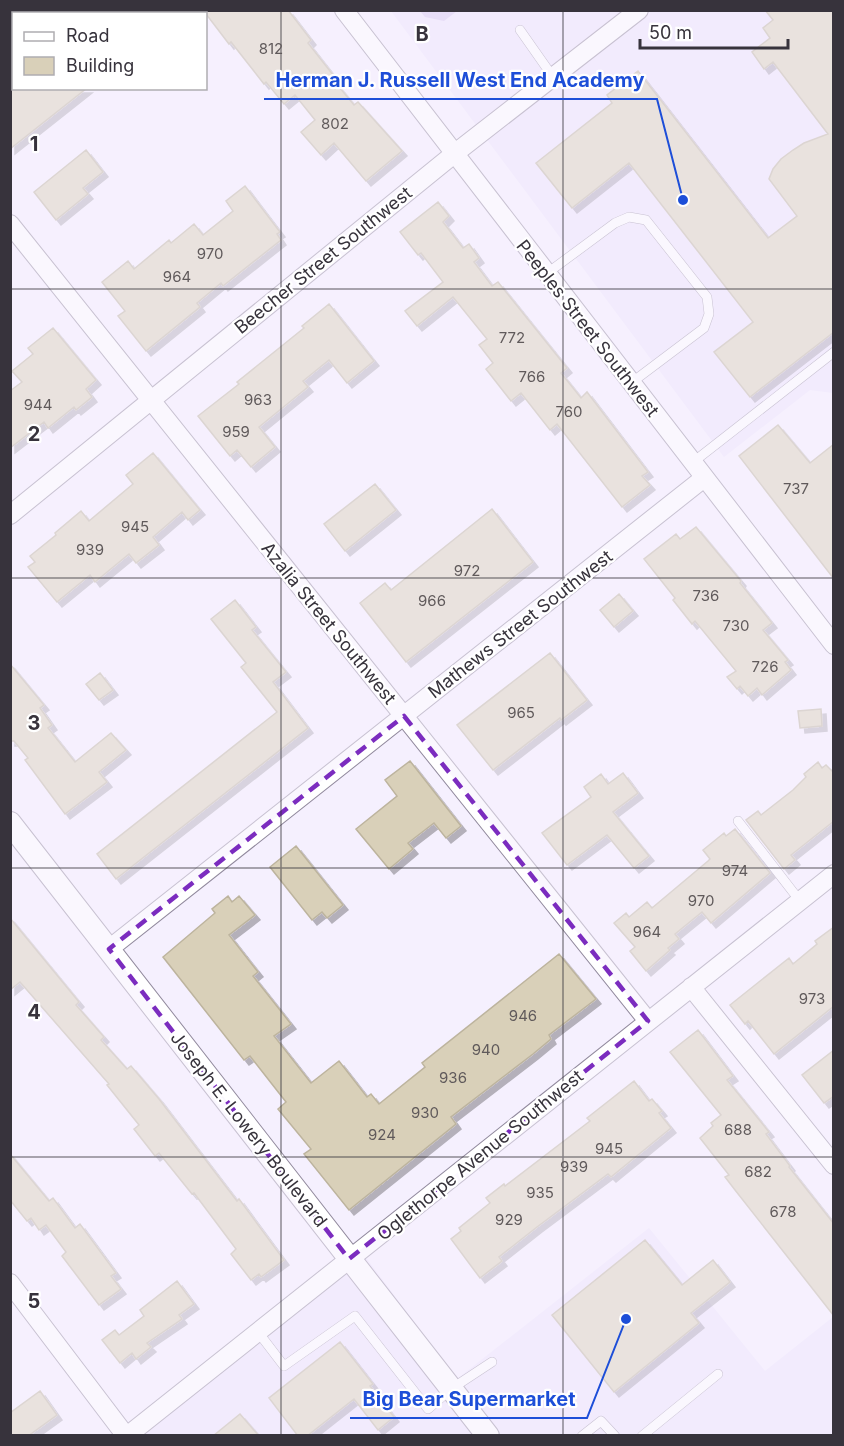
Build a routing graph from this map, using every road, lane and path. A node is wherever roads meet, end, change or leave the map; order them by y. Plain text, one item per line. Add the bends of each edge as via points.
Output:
1 (344, 10) edge
2 (639, 10) edge
3 (520, 30) dead end
4 (553, 77) junction
5 (454, 154) junction
6 (10, 224) edge
7 (546, 274) junction
8 (834, 352) edge
9 (631, 383) junction
10 (151, 400) junction
11 (692, 463) junction
12 (704, 478) junction
13 (10, 515) edge
14 (834, 645) edge
15 (404, 716) junction
16 (738, 821) dead end
17 (10, 823) edge
18 (834, 874) edge
19 (801, 901) junction
20 (109, 949) junction
21 (691, 987) junction
22 (648, 1021) junction
23 (834, 1165) edge
24 (349, 1259) junction
25 (10, 1283) edge
26 (258, 1332) junction
27 (492, 1362) dead end
28 (718, 1374) dead end
29 (451, 1389) junction
30 (126, 1436) edge
31 (488, 1436) edge
32 (582, 1436) edge
33 (615, 1436) edge
34 (642, 1436) edge

1 - 5 street, Peeples Street Southwest
2 - 4 street, Beecher Street Southwest
3 - 4 lane
4 - 5 street, Beecher Street Southwest
5 - 7 street, Peeples Street Southwest
5 - 10 street, Beecher Street Southwest
6 - 10 street, Azalia Street Southwest
7 - 9 street, Peeples Street Southwest
7 - 9 lane via 629,217 646,220 707,297 709,314 704,328
8 - 11 lane
9 - 11 street, Peeples Street Southwest
10 - 13 street, Beecher Street Southwest
10 - 15 street, Azalia Street Southwest
11 - 12 street, Peeples Street Southwest
12 - 14 street, Peeples Street Southwest
12 - 15 street, Mathews Street Southwest
15 - 20 street, Mathews Street Southwest
15 - 22 street, Azalia Street Southwest
16 - 19 lane
17 - 20 street, Joseph E. Lowery Boulevard
18 - 19 street, Oglethorpe Avenue Southwest
19 - 21 street, Oglethorpe Avenue Southwest
20 - 24 street, Joseph E. Lowery Boulevard
21 - 22 street, Oglethorpe Avenue Southwest
21 - 23 street
22 - 24 street, Oglethorpe Avenue Southwest
24 - 26 street, Oglethorpe Avenue Southwest
24 - 29 street, Joseph E. Lowery Boulevard
25 - 30 street
26 - 29 lane via 284,1366 356,1316 428,1409
26 - 30 street, Oglethorpe Avenue Southwest
27 - 29 lane
28 - 34 lane
29 - 31 street, Joseph E. Lowery Boulevard
32 - 33 lane via 601,1421

